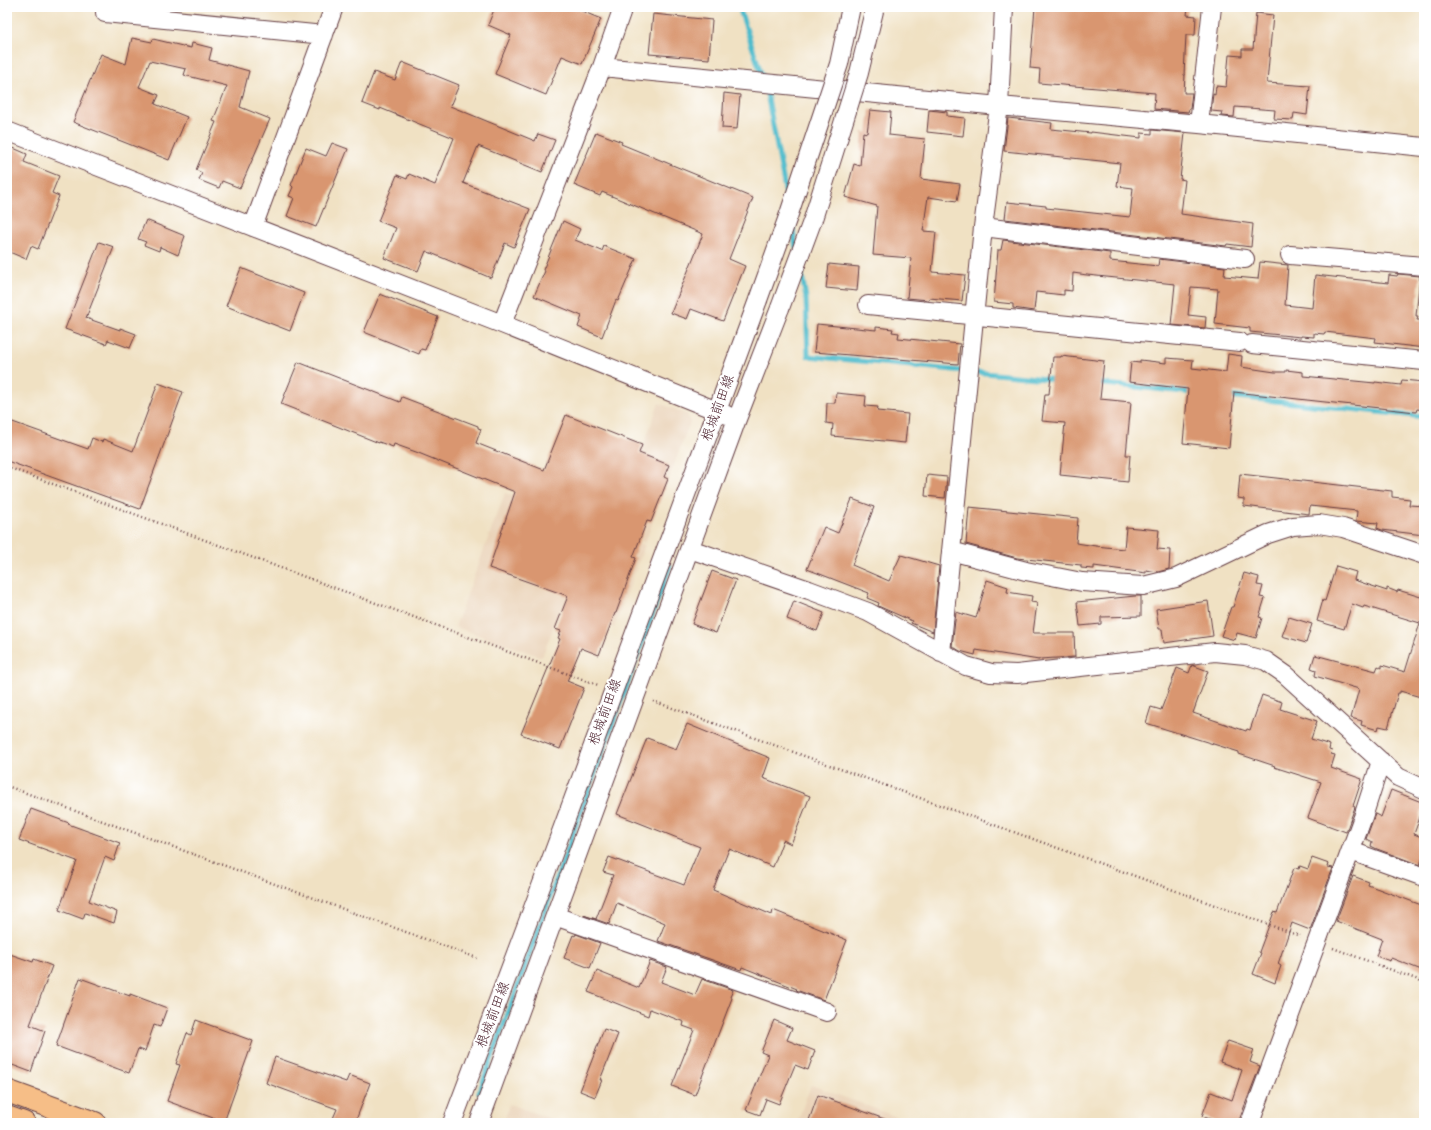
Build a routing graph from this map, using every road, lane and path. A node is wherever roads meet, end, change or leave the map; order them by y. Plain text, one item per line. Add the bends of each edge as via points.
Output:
1 (334, 7) edge
2 (623, 7) edge
3 (851, 7) edge
4 (875, 7) edge
5 (1004, 7) edge
6 (1212, 7) edge
7 (106, 13) dead end
8 (324, 34) junction
9 (602, 67) junction
10 (999, 106) junction
11 (1199, 124) junction
12 (7, 131) edge
13 (1424, 148) edge
14 (253, 227) junction
15 (983, 227) junction
16 (1290, 255) dead end
17 (1245, 259) dead end
18 (1424, 266) edge
19 (868, 305) dead end
20 (974, 317) junction
21 (502, 324) junction
22 (1424, 361) edge
23 (717, 411) junction
24 (737, 419) junction
25 (7, 467) edge
26 (690, 549) junction
27 (951, 551) junction
28 (1424, 555) edge
29 (941, 653) junction
30 (613, 691) junction
31 (637, 695) junction
32 (1381, 761) junction
33 (7, 786) edge
34 (1424, 789) edge
35 (1351, 850) junction
36 (1424, 877) edge
37 (555, 916) junction
38 (1317, 942) junction
39 (477, 958) dead end
40 (1424, 982) edge
41 (826, 1012) dead end
42 (7, 1091) edge
43 (7, 1117) edge
44 (24, 1123) edge
45 (95, 1123) edge
46 (452, 1123) edge
47 (480, 1123) edge
48 (1250, 1123) edge

1 - 8 street
2 - 9 street
3 - 23 street, 根城前田線, bridge via 839,64 789,214
4 - 24 street, 根城前田線, bridge via 857,81 813,219
5 - 10 street
6 - 11 street
7 - 8 street
8 - 14 street
9 - 10 street
9 - 21 street
10 - 11 street
10 - 15 street
11 - 13 street
12 - 14 street
14 - 21 street
15 - 17 street
15 - 20 street
16 - 18 street
19 - 20 street
20 - 22 street
20 - 27 street
21 - 23 street
23 - 24 street
23 - 30 street, 根城前田線
24 - 26 street, 根城前田線
25 - 30 path
26 - 29 street via 868,612
26 - 31 street, 根城前田線
27 - 28 street via 1026,572 1082,582 1143,586 1176,578 1268,534 1293,526 1319,524 1343,528
27 - 29 street
29 - 32 street via 966,666 991,673 1017,674 1215,652 1245,655 1266,661 1286,675
30 - 46 street, 根城前田線
31 - 37 street, 根城前田線
31 - 38 path
32 - 34 street via 1398,777
32 - 35 street
33 - 39 path
35 - 36 street
35 - 38 street
37 - 41 street
37 - 47 street, 根城前田線
38 - 40 path
38 - 48 street
42 - 45 highway
43 - 44 highway

